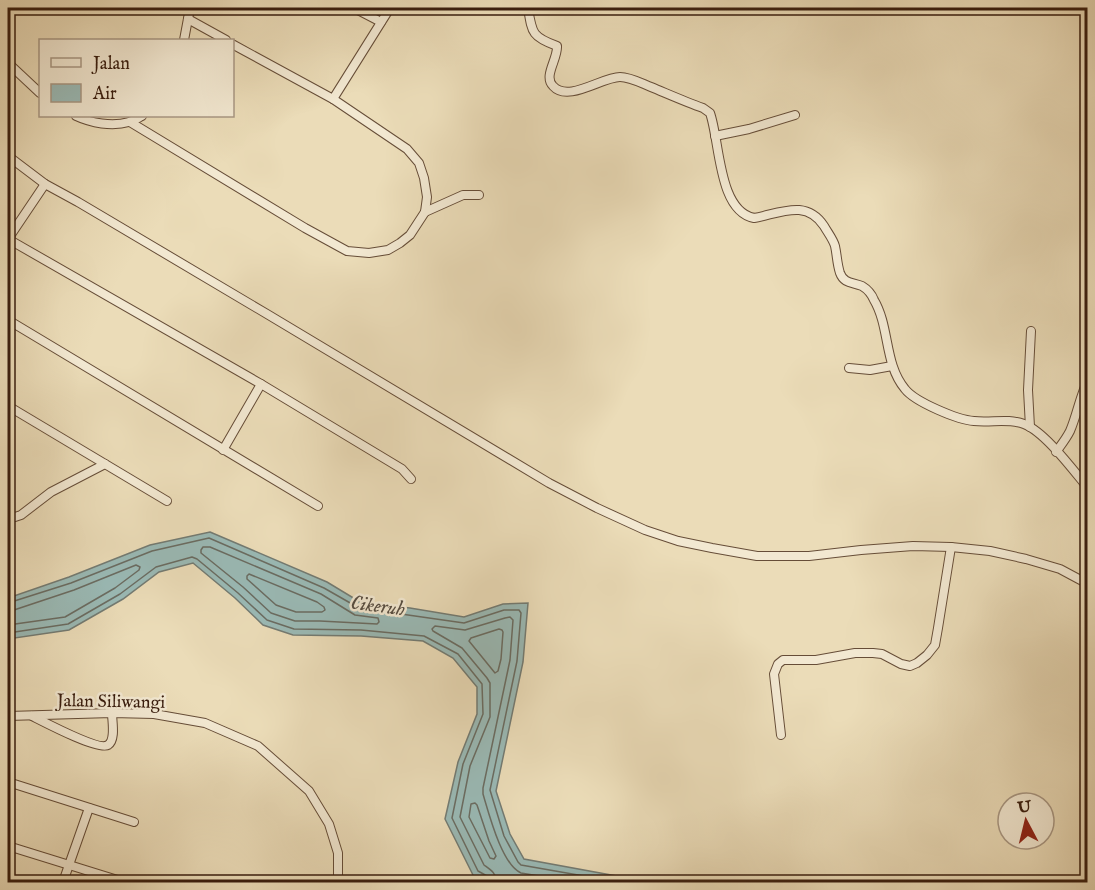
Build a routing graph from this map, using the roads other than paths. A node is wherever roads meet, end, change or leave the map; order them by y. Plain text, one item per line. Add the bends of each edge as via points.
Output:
1 (190, 8) edge
2 (354, 8) edge
3 (390, 8) edge
4 (528, 8) edge
5 (188, 19) junction
6 (381, 22) junction
7 (184, 39) edge
8 (224, 39) edge
9 (234, 45) edge
10 (8, 63) edge
11 (39, 92) edge
12 (333, 99) junction
13 (795, 115) dead end
14 (77, 117) edge
15 (140, 117) edge
16 (130, 122) junction
17 (715, 136) junction
18 (8, 156) edge
19 (45, 184) junction
20 (479, 195) dead end
21 (425, 212) junction
22 (8, 240) edge
23 (8, 320) edge
24 (1031, 331) dead end
25 (892, 366) junction
26 (849, 368) dead end
27 (1088, 380) edge
28 (261, 384) junction
29 (8, 406) edge
30 (1030, 427) junction
31 (224, 450) junction
32 (1056, 452) junction
33 (105, 464) junction
34 (411, 479) dead end
35 (1088, 488) edge
36 (167, 501) dead end
37 (318, 506) dead end
38 (8, 516) edge
39 (951, 547) junction
40 (1088, 584) edge
41 (112, 713) junction
42 (31, 715) junction
43 (8, 716) edge
44 (781, 735) dead end
45 (8, 782) edge
46 (89, 808) junction
47 (134, 822) dead end
48 (8, 846) edge
49 (69, 866) junction
50 (63, 882) edge
51 (124, 882) edge
52 (338, 882) edge

1 - 5 street
2 - 6 street
3 - 6 street
4 - 17 street via 532,31 542,41 557,46 550,73 550,82 556,89 569,92 614,78 629,79 706,110
5 - 7 street
5 - 8 street
6 - 12 street
9 - 12 street
10 - 11 street
12 - 21 street via 407,149 419,163 427,197
13 - 17 street
14 - 16 street via 102,123
15 - 16 street
16 - 21 street via 347,250 369,254 388,250 410,235
17 - 25 street via 724,182 739,210 754,218 798,209 821,222 834,245 843,278 866,290 879,308
18 - 19 street
19 - 22 street
19 - 39 street via 549,483 645,530 678,541 757,556
20 - 21 street via 463,195
22 - 28 street
23 - 31 street
24 - 30 street
25 - 26 street
25 - 30 street via 906,391 954,416
27 - 32 street via 1071,428
28 - 31 street
28 - 34 street via 402,469
29 - 33 street
30 - 32 street
31 - 37 street
32 - 35 street
33 - 36 street
33 - 38 street via 51,492 21,514
39 - 40 street via 1026,559 1060,569
39 - 44 street via 939,628 927,656 910,666 873,653 783,660 774,674
41 - 42 street, Jalan Siliwangi
41 - 42 street via 112,739 101,747
41 - 52 street, Jalan Siliwangi via 154,714 205,723 258,746 309,790 329,824 338,853
42 - 43 street, Jalan Siliwangi
45 - 46 street
46 - 47 street
46 - 49 street
48 - 49 street
49 - 50 street
49 - 51 street

